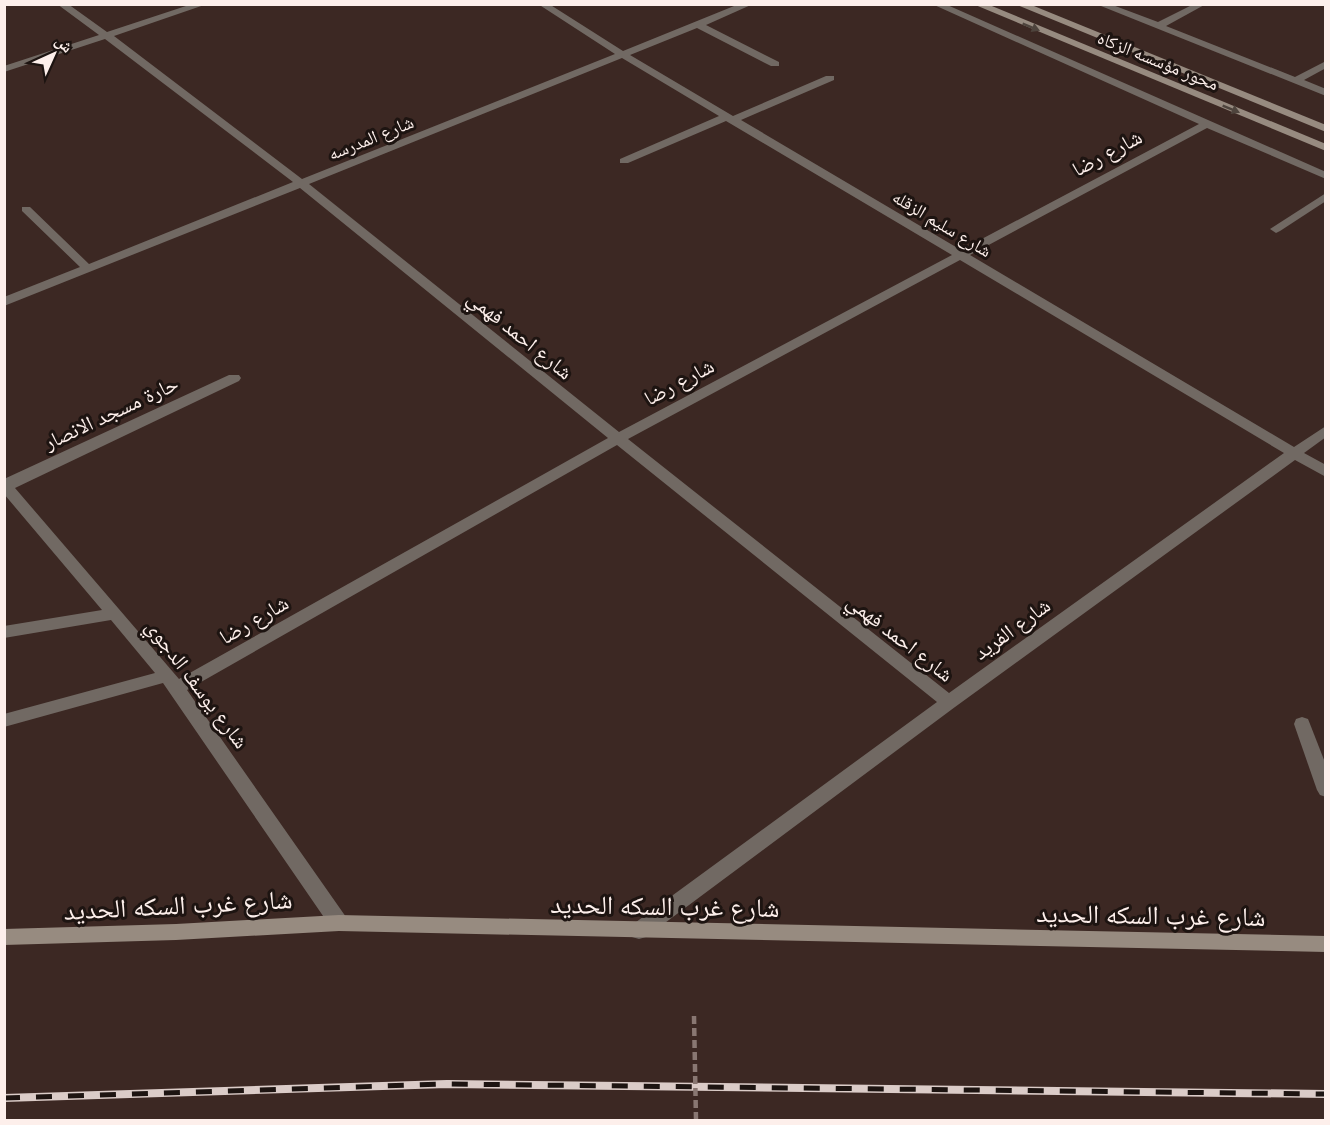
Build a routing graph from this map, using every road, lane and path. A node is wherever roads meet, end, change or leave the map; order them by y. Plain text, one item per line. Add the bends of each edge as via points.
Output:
1 (61, 4) edge
2 (203, 4) edge
3 (542, 4) edge
4 (749, 4) edge
5 (936, 4) edge
6 (977, 4) edge
7 (1019, 4) edge
8 (1100, 4) edge
9 (1202, 4) edge
10 (699, 24) junction
11 (1158, 26) junction
12 (107, 36) junction
13 (622, 55) junction
14 (775, 64) dead end
15 (1326, 64) edge
16 (4, 69) edge
17 (830, 78) dead end
18 (1295, 81) junction
19 (1326, 93) edge
20 (729, 118) junction
21 (1206, 124) junction
22 (1326, 129) edge
23 (1326, 148) edge
24 (624, 161) dead end
25 (1326, 176) edge
26 (302, 183) junction
27 (1326, 196) edge
28 (26, 209) dead end
29 (1276, 229) dead end
30 (960, 255) junction
31 (88, 269) junction
32 (4, 302) edge
33 (234, 378) dead end
34 (1326, 430) edge
35 (617, 439) junction
36 (1293, 453) junction
37 (1326, 472) edge
38 (5, 485) edge
39 (114, 614) junction
40 (4, 632) edge
41 (172, 682) junction
42 (949, 702) junction
43 (4, 721) edge
44 (1302, 724) dead end
45 (1326, 790) edge
46 (339, 922) junction
47 (639, 931) junction
48 (4, 937) edge
49 (1326, 944) edge
50 (694, 1016) dead end
51 (696, 1120) edge

1 - 12 street, شارع احمد فهمي
2 - 12 street
3 - 13 street, شارع سليم الزقله
4 - 10 street, شارع المدرسه
5 - 21 street
6 -> 23 main road, محور مؤسسه الزكاه
7 - 22 main road, محور مؤسسه الزكاه
8 - 11 street
9 - 11 street
10 - 13 street, شارع المدرسه
10 - 14 street
11 - 18 street
12 - 16 street
12 - 26 street, شارع احمد فهمي
13 - 20 street, شارع سليم الزقله
13 - 26 street, شارع المدرسه
15 - 18 street
17 - 20 street
18 - 19 street
20 - 24 street
20 - 30 street, شارع سليم الزقله
21 - 25 street
21 - 30 street, شارع رضا
26 - 31 street, شارع المدرسه
26 - 35 street, شارع احمد فهمي
27 - 29 street
28 - 31 street
30 - 35 street, شارع رضا
30 - 36 street, شارع سليم الزقله
31 - 32 street, شارع المدرسه
33 - 38 street, حارة مسجد الانصار
34 - 36 street, شارع الفريد
35 - 41 street, شارع رضا
35 - 42 street, شارع احمد فهمي
36 - 37 street, شارع سليم الزقله
36 - 42 street, شارع الفريد
38 - 39 street, شارع يوسف الدجوي
39 - 40 street
39 - 41 street, شارع يوسف الدجوي
41 - 43 street, شارع رضا
41 - 46 street, شارع يوسف الدجوي
42 - 47 street, شارع الفريد
44 - 45 street
46 - 47 main road, شارع غرب السكه الحديد
46 - 48 main road, شارع غرب السكه الحديد
47 - 49 main road, شارع غرب السكه الحديد
50 - 51 path, bridge

